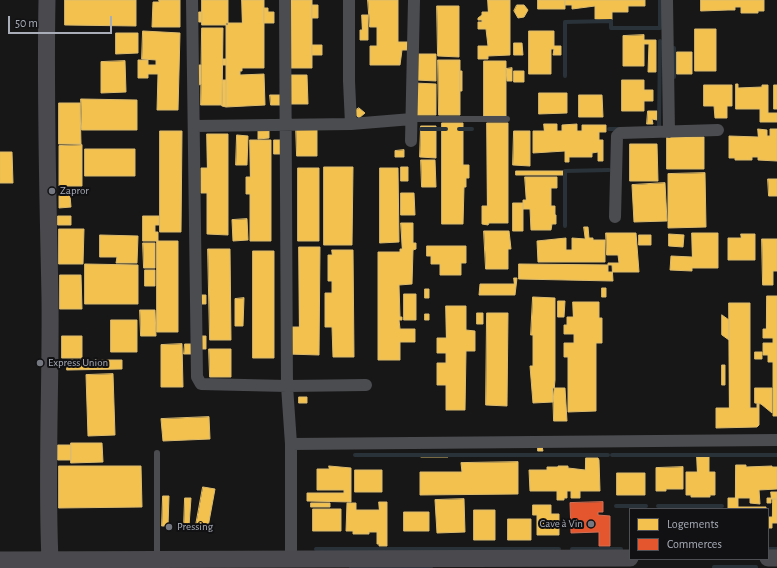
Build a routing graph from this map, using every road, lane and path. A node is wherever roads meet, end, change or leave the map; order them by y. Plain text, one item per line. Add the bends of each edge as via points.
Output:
1 (46, 0) edge
2 (192, 0) edge
3 (285, 0) edge
4 (349, 0) edge
5 (414, 0) edge
6 (667, 0) edge
7 (412, 119) junction
8 (507, 119) dead end
9 (286, 124) junction
10 (351, 124) junction
11 (195, 126) junction
12 (718, 130) dead end
13 (669, 132) junction
14 (411, 141) dead end
15 (614, 217) dead end
16 (366, 385) dead end
17 (287, 386) junction
18 (777, 440) edge
19 (291, 444) junction
20 (157, 453) dead end
21 (629, 558) edge
22 (157, 559) junction
23 (0, 560) edge
24 (281, 561) edge
25 (201, 563) edge
26 (50, 564) edge

1 - 26 main road via 50,297 47,500
2 - 11 street
3 - 9 street
4 - 10 street
5 - 7 street
6 - 13 street
7 - 8 lane
7 - 10 street
7 - 14 street
9 - 10 street
9 - 11 street
9 - 17 street
11 - 17 street via 198,382
12 - 13 street
13 - 15 street via 620,133 617,136
16 - 17 street
17 - 19 street
18 - 19 street
19 - 24 street
20 - 22 lane
21 - 24 main road
22 - 25 main road
22 - 26 main road
23 - 26 main road
24 - 25 main road

